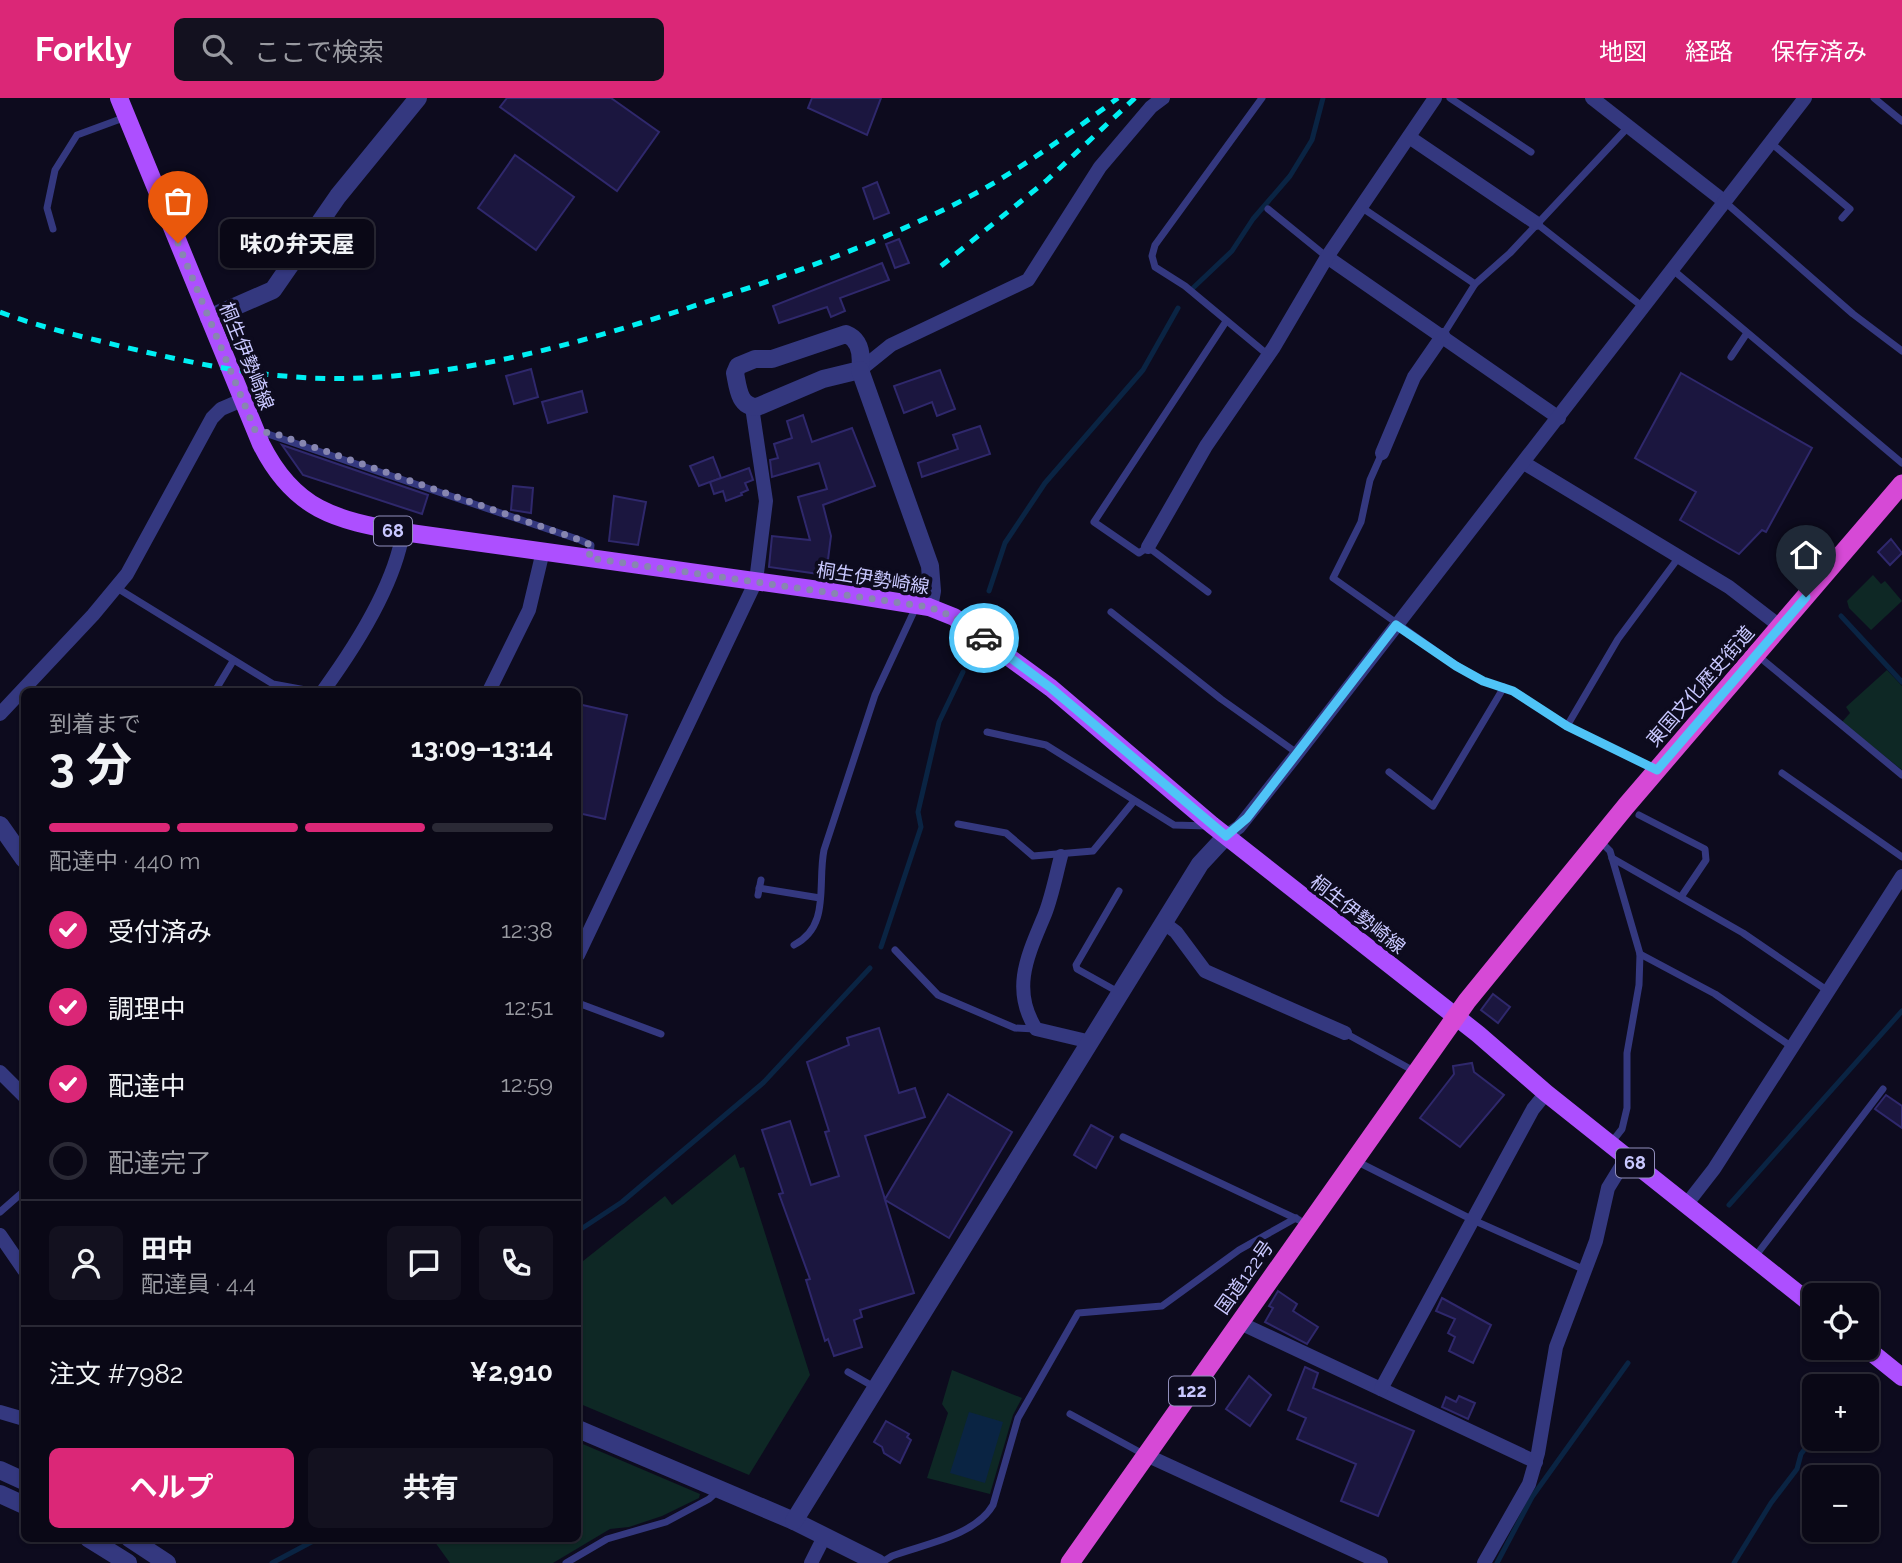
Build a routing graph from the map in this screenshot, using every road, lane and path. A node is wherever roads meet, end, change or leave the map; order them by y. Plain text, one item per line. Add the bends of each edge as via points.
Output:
1 (119, 98) edge
2 (418, 98) edge
3 (1163, 98) edge
4 (1262, 98) edge
5 (1435, 98) edge
6 (1450, 98) edge
7 (1592, 98) edge
8 (1805, 98) edge
9 (1874, 98) edge
10 (127, 117) junction
11 (1902, 121) edge
12 (1630, 125) junction
13 (1409, 137) junction
14 (1771, 143) junction
15 (1531, 152) dead end
16 (1725, 202) junction
17 (1361, 207) junction
18 (1268, 209) dead end
19 (1842, 218) dead end
20 (1536, 223) junction
21 (53, 229) dead end
22 (1327, 257) junction
23 (1673, 270) junction
24 (1475, 284) junction
25 (1644, 307) junction
26 (209, 318) junction
27 (1225, 323) junction
28 (1747, 333) junction
29 (1443, 335) junction
30 (1902, 351) edge
31 (1268, 356) junction
32 (1731, 358) dead end
33 (860, 370) junction
34 (242, 400) junction
35 (752, 407) junction
36 (1559, 418) junction
37 (255, 430) junction
38 (1382, 453) joint
39 (1524, 463) junction
40 (1902, 463) edge
41 (1901, 487) edge
42 (403, 532) junction
43 (1148, 547) junction
44 (543, 551) junction
45 (1679, 556) junction
46 (589, 558) junction
47 (756, 581) junction
48 (117, 588) junction
49 (1208, 592) dead end
50 (923, 606) junction
51 (1111, 612) dead end
52 (1396, 625) junction
53 (1781, 627) junction
54 (1756, 654) junction
55 (233, 661) junction
56 (1504, 687) junction
57 (24, 688) edge
58 (217, 688) edge
59 (272, 688) edge
60 (325, 688) edge
61 (490, 688) edge
62 (21, 691) edge
63 (0, 714) edge
64 (1567, 726) junction
65 (987, 732) dead end
66 (1297, 754) junction
67 (1657, 770) junction
68 (1389, 772) dead end
69 (1782, 773) dead end
70 (1902, 775) edge
71 (1134, 801) junction
72 (1639, 815) dead end
73 (958, 824) dead end
74 (0, 825) edge
75 (1219, 831) junction
76 (1600, 840) junction
77 (21, 855) edge
78 (1061, 856) junction
79 (1902, 857) edge
80 (1612, 858) junction
81 (1902, 876) edge
82 (759, 888) dead end
83 (1119, 891) dead end
84 (1681, 897) junction
85 (820, 898) junction
86 (1164, 923) junction
87 (794, 945) dead end
88 (581, 946) edge
89 (895, 950) dead end
90 (1640, 954) junction
91 (1828, 992) junction
92 (1121, 994) junction
93 (581, 1004) edge
94 (1457, 1018) junction
95 (1036, 1029) junction
96 (1345, 1033) joint
97 (661, 1034) dead end
98 (1091, 1042) junction
99 (1793, 1047) junction
100 (0, 1072) edge
101 (1418, 1073) junction
102 (1883, 1089) dead end
103 (21, 1093) edge
104 (1546, 1093) junction
105 (1123, 1137) dead end
106 (1611, 1144) junction
107 (1627, 1157) junction
108 (1355, 1160) junction
109 (21, 1194) edge
110 (1686, 1205) junction
111 (0, 1212) edge
112 (1473, 1220) junction
113 (1302, 1222) junction
114 (0, 1235) edge
115 (1753, 1259) junction
116 (21, 1266) edge
117 (1586, 1271) junction
118 (1802, 1297) edge
119 (1240, 1323) junction
120 (1879, 1358) edge
121 (848, 1372) dead end
122 (1902, 1377) edge
123 (877, 1388) junction
124 (1381, 1390) junction
125 (0, 1411) edge
126 (1070, 1414) dead end
127 (21, 1418) edge
128 (581, 1430) edge
129 (1146, 1455) junction
130 (1536, 1462) junction
131 (0, 1470) edge
132 (21, 1480) edge
133 (720, 1490) junction
134 (0, 1494) edge
135 (21, 1504) edge
136 (794, 1521) junction
137 (824, 1537) junction
138 (93, 1542) edge
139 (152, 1544) edge
140 (116, 1560) edge
141 (167, 1563) edge
142 (566, 1563) edge
143 (811, 1563) edge
144 (880, 1563) edge
145 (1070, 1563) edge
146 (1381, 1563) edge
147 (1484, 1563) edge

1 - 10 main road, 桐生伊勢崎線 / 68
2 - 26 street via 338,195 273,290
3 - 33 street via 1107,158 1028,279 891,345
4 - 27 lane via 1155,245 1152,256 1156,267 1185,286
5 - 13 street
6 - 15 lane
7 - 12 street
8 - 14 street
9 - 11 lane
10 - 21 lane via 77,135 55,170 47,208
10 - 26 main road, 桐生伊勢崎線 / 68
12 - 16 street
12 - 20 lane
13 - 17 street
13 - 20 street
14 - 16 street
14 - 19 lane via 1850,209
16 - 23 street
16 - 30 lane
17 - 22 street
17 - 24 lane
18 - 22 lane
20 - 24 lane
20 - 25 lane
22 - 29 street
22 - 31 street
23 - 25 street
23 - 28 lane
24 - 29 lane
25 - 36 street
26 - 34 main road, 桐生伊勢崎線 / 68
27 - 31 lane
27 - 43 lane via 1094,522 1139,552
28 - 32 lane
28 - 40 lane
29 - 36 street
29 - 38 street via 1414,377
31 - 43 street via 1206,446
33 - 35 street
33 - 35 street via 859,346 846,334 772,359 750,360 735,373 740,397
33 - 50 street via 930,566 932,591
34 - 37 main road, 桐生伊勢崎線 / 68
34 - 48 street via 212,418 142,551
35 - 47 street via 766,501
36 - 39 street
37 - 42 main road, 桐生伊勢崎線 / 68 via 279,475 311,506 351,523
37 - 46 lane via 580,540 591,545
38 - 52 lane via 1370,480 1361,522 1333,578
39 - 45 street
39 - 52 street
41 - 53 highway, 東国文化歴史街道 / 122
42 - 44 main road, 桐生伊勢崎線 / 68
42 - 60 street via 398,555 366,626
43 - 49 lane
44 - 46 main road, 桐生伊勢崎線 / 68
44 - 61 street via 529,610
45 - 53 street
45 - 64 lane via 1618,639
46 - 47 main road, 桐生伊勢崎線 / 68
47 - 50 main road, 桐生伊勢崎線 / 68
47 - 88 street
48 - 55 lane
48 - 57 street
50 - 75 main road, 桐生伊勢崎線 / 68 via 960,621 1051,688
50 - 85 lane via 894,649 866,723 824,850
51 - 66 lane
52 - 56 lane via 1456,666
52 - 66 street
53 - 54 highway, 東国文化歴史街道 / 122
54 - 67 highway, 東国文化歴史街道 / 122
54 - 70 lane
55 - 58 lane
55 - 59 lane
56 - 64 lane
56 - 68 lane via 1433,806
62 - 63 street
64 - 67 lane
65 - 71 lane via 1046,745
66 - 75 street via 1239,827
67 - 76 highway, 東国文化歴史街道 / 122
69 - 79 lane
71 - 75 lane via 1174,825
71 - 78 lane via 1100,846
72 - 84 lane via 1705,849 1706,860
73 - 78 lane via 1006,833 1033,856
74 - 77 street
75 - 86 street
75 - 94 main road, 桐生伊勢崎線 / 68
76 - 80 lane
76 - 94 highway, 東国文化歴史街道 / 122
78 - 95 street via 1045,914 1029,946 1023,980 1027,1010
80 - 84 lane
80 - 90 lane
81 - 91 street
82 - 85 lane
83 - 92 lane via 1076,965
84 - 91 lane
85 - 87 lane via 818,923 807,938
86 - 92 street
86 - 96 street via 1205,971
89 - 95 lane via 938,995 1015,1028
90 - 99 lane via 1715,994
90 - 106 lane via 1626,1053 1627,1108 1622,1129
91 - 99 street
92 - 98 street
93 - 97 lane
94 - 101 highway, 国道122号 / 122
94 - 104 main road, 桐生伊勢崎線 / 68
95 - 98 street
96 - 101 lane
98 - 123 street
99 - 110 street
100 - 103 street
101 - 108 highway, 国道122号 / 122
102 - 115 lane
104 - 106 main road, 桐生伊勢崎線 / 68
104 - 112 street
105 - 113 lane
106 - 107 main road, 桐生伊勢崎線 / 68
107 - 110 main road, 桐生伊勢崎線 / 68
107 - 117 street via 1608,1188
108 - 112 lane
108 - 113 highway, 国道122号 / 122
109 - 111 lane
110 - 115 main road, 桐生伊勢崎線 / 68
112 - 117 lane
112 - 124 street
113 - 119 highway, 国道122号 / 122
113 - 144 lane via 1239,1250 1162,1306 1079,1313 1018,1418 986,1518
114 - 116 street
115 - 118 main road, 桐生伊勢崎線 / 68
117 - 130 street via 1556,1347
119 - 124 street
119 - 129 highway, 国道122号 / 122
120 - 122 main road
121 - 123 lane
123 - 136 street
124 - 130 street
125 - 127 street
126 - 129 lane
128 - 133 street
129 - 145 highway, 国道122号 / 122
129 - 146 street
130 - 147 street via 1529,1485
131 - 132 street
133 - 136 street
133 - 142 lane via 666,1522 607,1539
134 - 135 street
136 - 137 street
137 - 143 street
137 - 144 street
138 - 140 street
139 - 141 street

